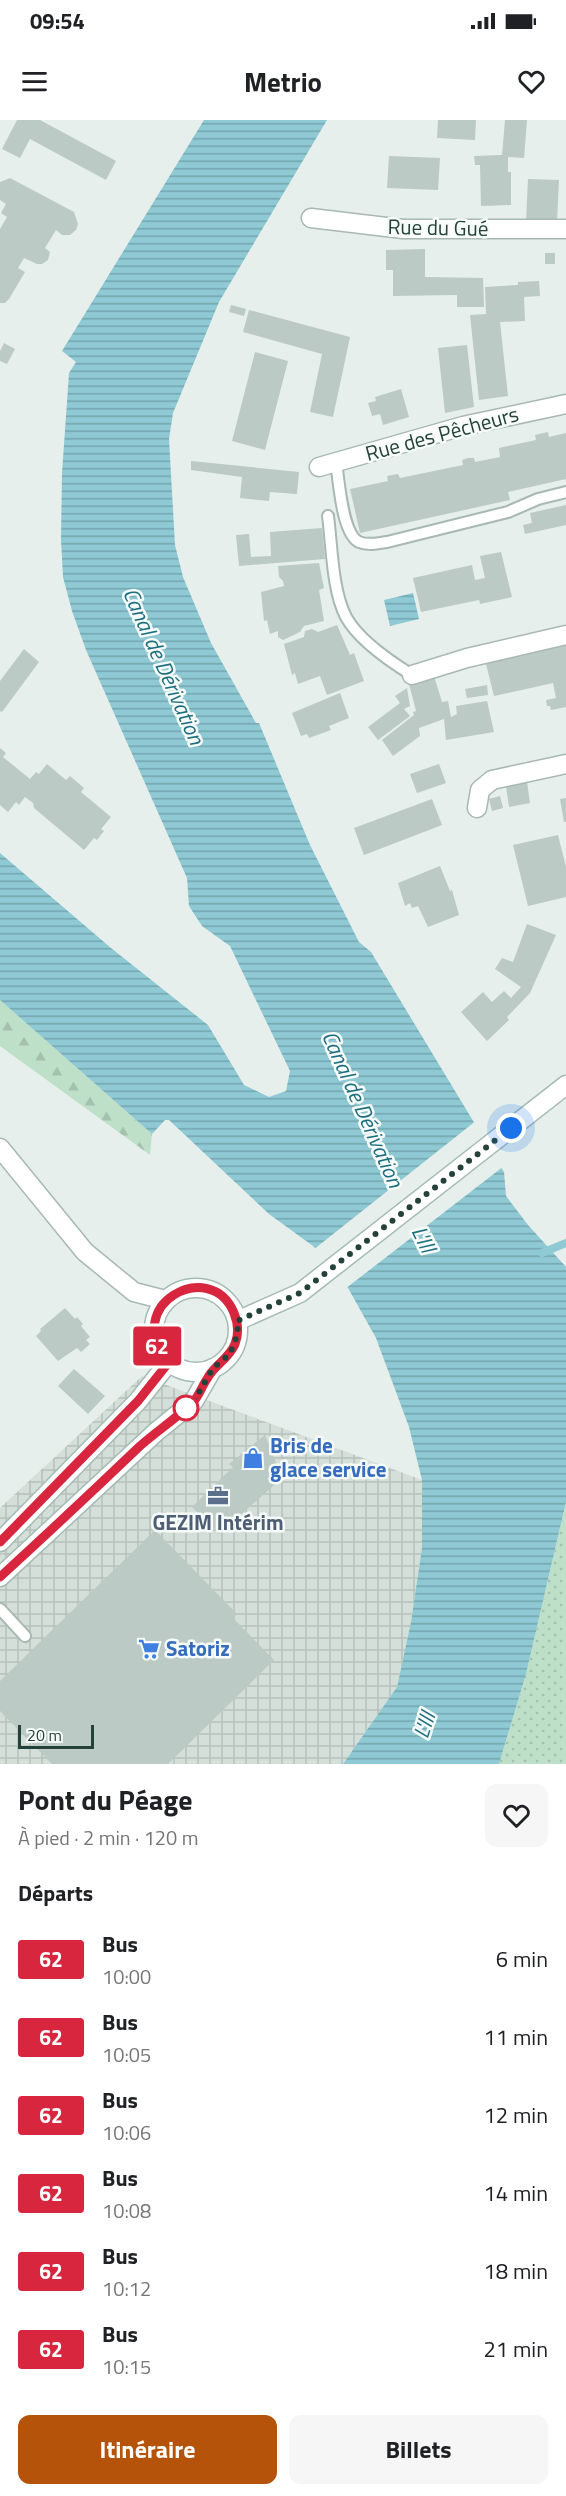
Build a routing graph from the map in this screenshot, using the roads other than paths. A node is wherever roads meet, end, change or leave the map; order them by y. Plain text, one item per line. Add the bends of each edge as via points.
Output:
1 (311, 218) dead end
2 (566, 229) edge
3 (566, 404) edge
4 (328, 465) joint
5 (566, 492) edge
6 (328, 516) dead end
7 (566, 635) edge
8 (412, 675) joint
9 (566, 764) edge
10 (477, 808) dead end
11 (566, 1085) edge
12 (0, 1148) edge
13 (165, 1300) junction
14 (237, 1321) junction
15 (169, 1362) junction
16 (213, 1368) junction
17 (0, 1542) edge
18 (0, 1577) edge
19 (0, 1609) edge
20 (25, 1636) dead end

1 - 2 main road, Rue du Gué via 403,229
3 - 4 main road, Rue des Pêcheurs via 453,428
4 - 5 lane via 347,528 358,542 368,544 508,512
6 - 8 lane via 345,615 387,658
7 - 8 main road
9 - 10 main road via 492,780 480,790
11 - 14 main road via 300,1293
12 - 13 main road via 85,1252 134,1292
13 - 14 main road via 182,1290 201,1288 225,1299
13 - 15 main road via 156,1318 155,1339
14 - 16 main road via 238,1333 230,1354
15 - 16 main road via 190,1371
15 - 17 main road via 130,1409
16 - 18 main road via 194,1401
19 - 20 lane

